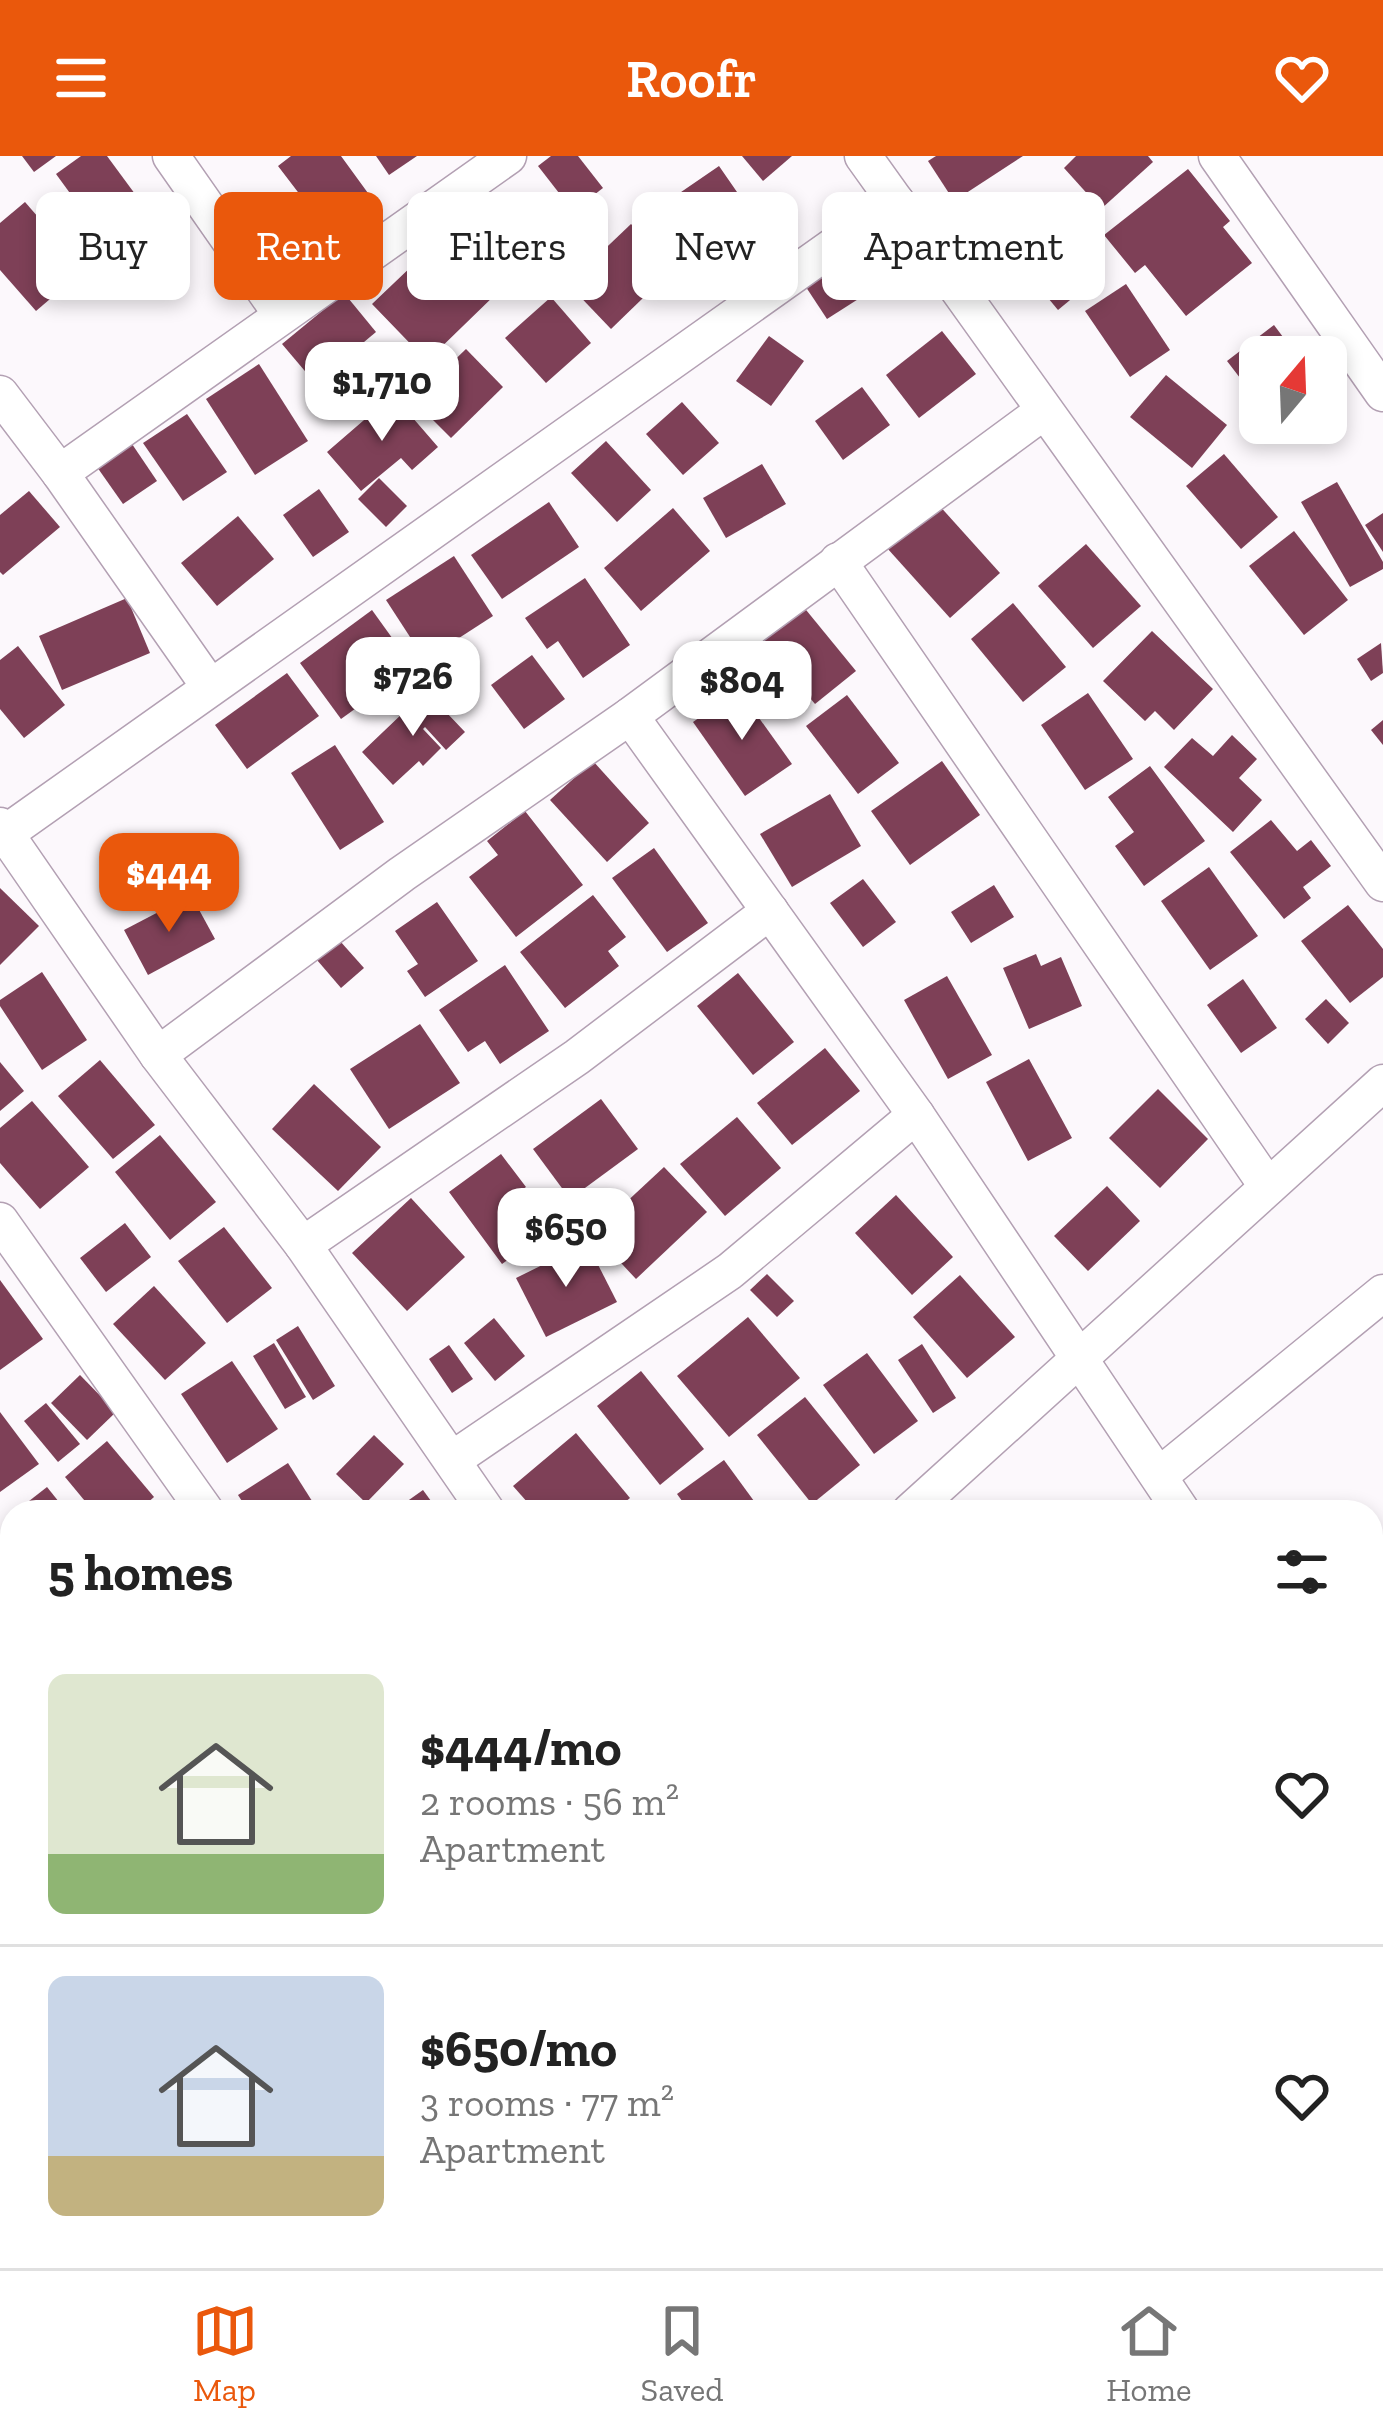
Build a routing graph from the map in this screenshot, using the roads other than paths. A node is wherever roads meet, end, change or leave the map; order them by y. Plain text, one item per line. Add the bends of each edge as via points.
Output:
1 (171, 156) edge
2 (863, 156) edge
3 (1217, 156) edge
4 (502, 158) edge
5 (889, 192) edge
6 (822, 254) edge
7 (965, 300) edge
8 (282, 315) junction
9 (1383, 393) edge
10 (0, 394) edge
11 (1044, 411) junction
12 (60, 473) junction
13 (838, 561) junction
14 (210, 687) junction
15 (630, 716) junction
16 (3, 830) edge
17 (1383, 883) edge
18 (770, 911) junction
19 (158, 1055) junction
20 (1383, 1083) edge
21 (916, 1114) junction
22 (1268, 1187) junction
23 (0, 1221) edge
24 (302, 1245) junction
25 (1383, 1293) edge
26 (1080, 1356) junction
27 (452, 1460) junction
28 (1159, 1476) junction
29 (198, 1500) edge
30 (479, 1500) edge
31 (923, 1500) edge
32 (1174, 1500) edge

1 - 8 street
2 - 5 street
3 - 9 street
4 - 8 street
6 - 14 street
7 - 11 street
8 - 12 street
10 - 12 street
11 - 13 street
11 - 17 street
12 - 14 street
13 - 15 street
13 - 22 street
14 - 16 street
15 - 18 street
15 - 19 street
16 - 19 street
18 - 21 street
18 - 24 street via 577,1057
19 - 24 street
20 - 22 street
21 - 26 street
21 - 27 street via 730,1271
22 - 26 street
23 - 29 street
24 - 27 street
25 - 28 street
26 - 28 street
26 - 31 street
27 - 30 street
28 - 32 street

